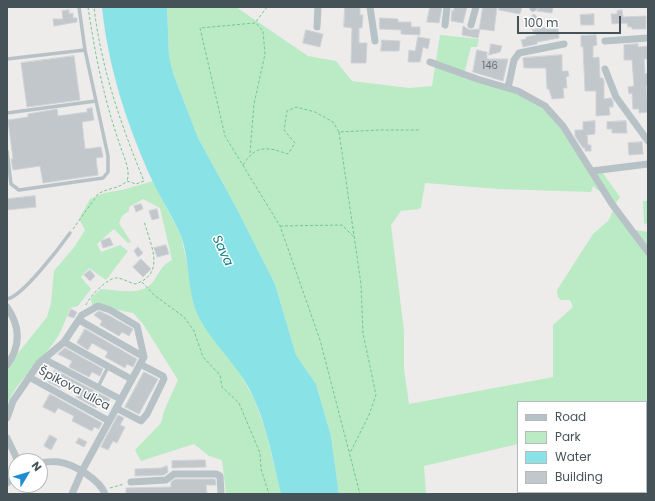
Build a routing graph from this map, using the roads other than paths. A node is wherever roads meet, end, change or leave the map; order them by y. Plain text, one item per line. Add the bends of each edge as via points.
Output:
1 (79, 7) edge
2 (318, 7) edge
3 (370, 7) edge
4 (447, 7) edge
5 (476, 7) edge
6 (445, 25) dead end
7 (471, 25) dead end
8 (317, 27) dead end
9 (648, 38) edge
10 (375, 41) dead end
11 (605, 41) dead end
12 (564, 44) dead end
13 (85, 50) junction
14 (7, 59) edge
15 (430, 62) dead end
16 (605, 69) dead end
17 (508, 88) junction
18 (96, 102) junction
19 (7, 113) edge
20 (648, 141) edge
21 (7, 151) edge
22 (648, 164) edge
23 (592, 170) junction
24 (70, 233) road end
25 (648, 252) edge
26 (7, 299) edge
27 (7, 307) edge
28 (80, 318) junction
29 (64, 342) junction
30 (44, 359) junction
31 (142, 360) junction
32 (7, 365) edge
33 (108, 366) junction
34 (28, 377) junction
35 (131, 379) junction
36 (98, 387) junction
37 (120, 399) junction
38 (116, 408) junction
39 (7, 418) edge
40 (109, 421) junction
41 (7, 438) edge
42 (14, 453) edge
43 (48, 463) edge
44 (82, 472) junction
45 (131, 482) road end
46 (104, 492) edge
47 (72, 494) edge
48 (221, 494) edge

1 - 13 lane
2 - 8 street
3 - 10 street
4 - 6 street
5 - 7 street
9 - 11 street
12 - 17 street via 519,53 514,60
13 - 14 lane
13 - 18 lane
15 - 17 street
16 - 20 street via 616,97
17 - 23 street via 529,96 552,113
18 - 19 lane
18 - 21 lane via 108,156 108,172 103,178 19,190 11,184
22 - 23 street
23 - 25 street via 612,204
24 - 26 lane via 33,279 21,291
27 - 32 street via 17,327 15,349
28 - 29 street, Špikova ulica
28 - 31 street, Špikova ulica
28 - 31 street via 98,306 137,326
29 - 30 street, Špikova ulica
29 - 33 street
30 - 34 street, Špikova ulica
30 - 36 street, Špikova ulica
31 - 35 street, Špikova ulica
31 - 38 street, Špikova ulica via 163,376 164,380 147,414 140,421
33 - 35 street
33 - 36 lane
34 - 39 street, Špikova ulica via 13,401
34 - 40 street, Špikova ulica
35 - 37 street, Špikova ulica
36 - 37 street, Špikova ulica
37 - 38 street, Špikova ulica
38 - 40 street, Špikova ulica
40 - 44 street, Špikova ulica
41 - 42 street
43 - 44 street via 60,462
44 - 46 street via 94,480
44 - 47 street, Špikova ulica
45 - 48 street via 166,480 174,474 216,474 220,476

